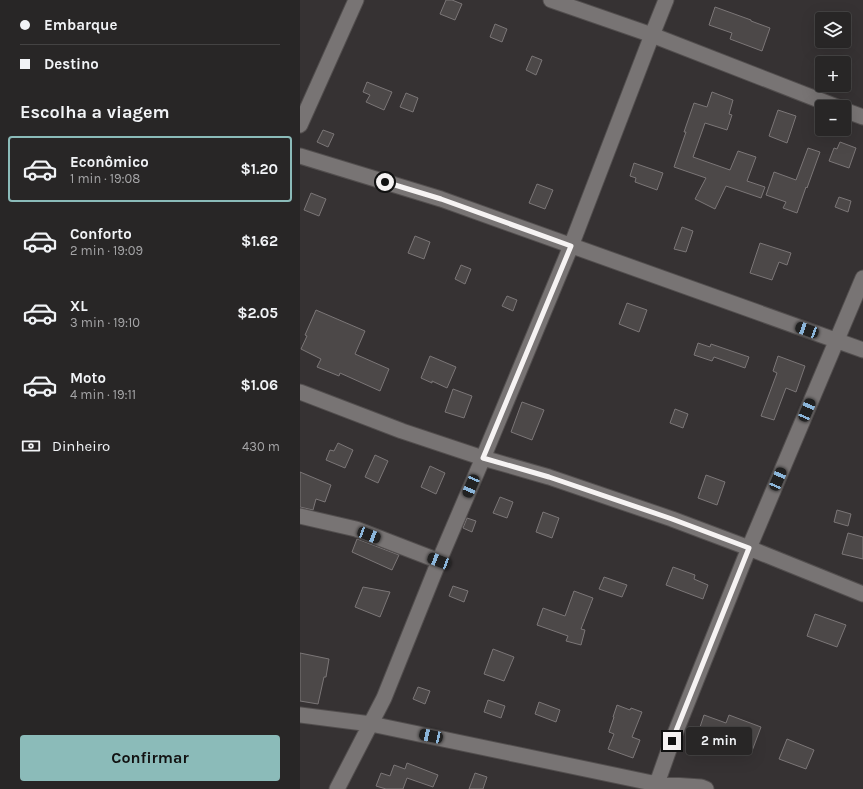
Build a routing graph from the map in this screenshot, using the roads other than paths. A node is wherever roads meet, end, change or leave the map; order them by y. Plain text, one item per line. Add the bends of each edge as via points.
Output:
1 (356, 0) edge
2 (552, 0) edge
3 (666, 0) edge
4 (652, 35) junction
5 (819, 100) edge
6 (851, 113) edge
7 (863, 117) edge
8 (300, 125) edge
9 (300, 156) edge
10 (571, 246) junction
11 (863, 278) edge
12 (836, 341) junction
13 (863, 350) edge
14 (300, 392) edge
15 (483, 458) junction
16 (300, 516) edge
17 (749, 548) junction
18 (439, 561) junction
19 (863, 594) edge
20 (300, 715) edge
21 (371, 724) junction
22 (656, 786) edge
23 (337, 789) edge
24 (706, 789) edge

1 - 8 street
2 - 4 street
3 - 4 street
4 - 5 street
4 - 10 street
6 - 7 street
9 - 10 street via 441,199
10 - 12 street
10 - 15 street
11 - 12 street
12 - 13 street
12 - 17 street
14 - 15 street via 402,431
15 - 17 street via 549,477
15 - 18 street
16 - 18 street via 356,530
17 - 19 street
17 - 22 street
18 - 21 street
20 - 21 street
21 - 22 street
21 - 23 street
22 - 24 street

